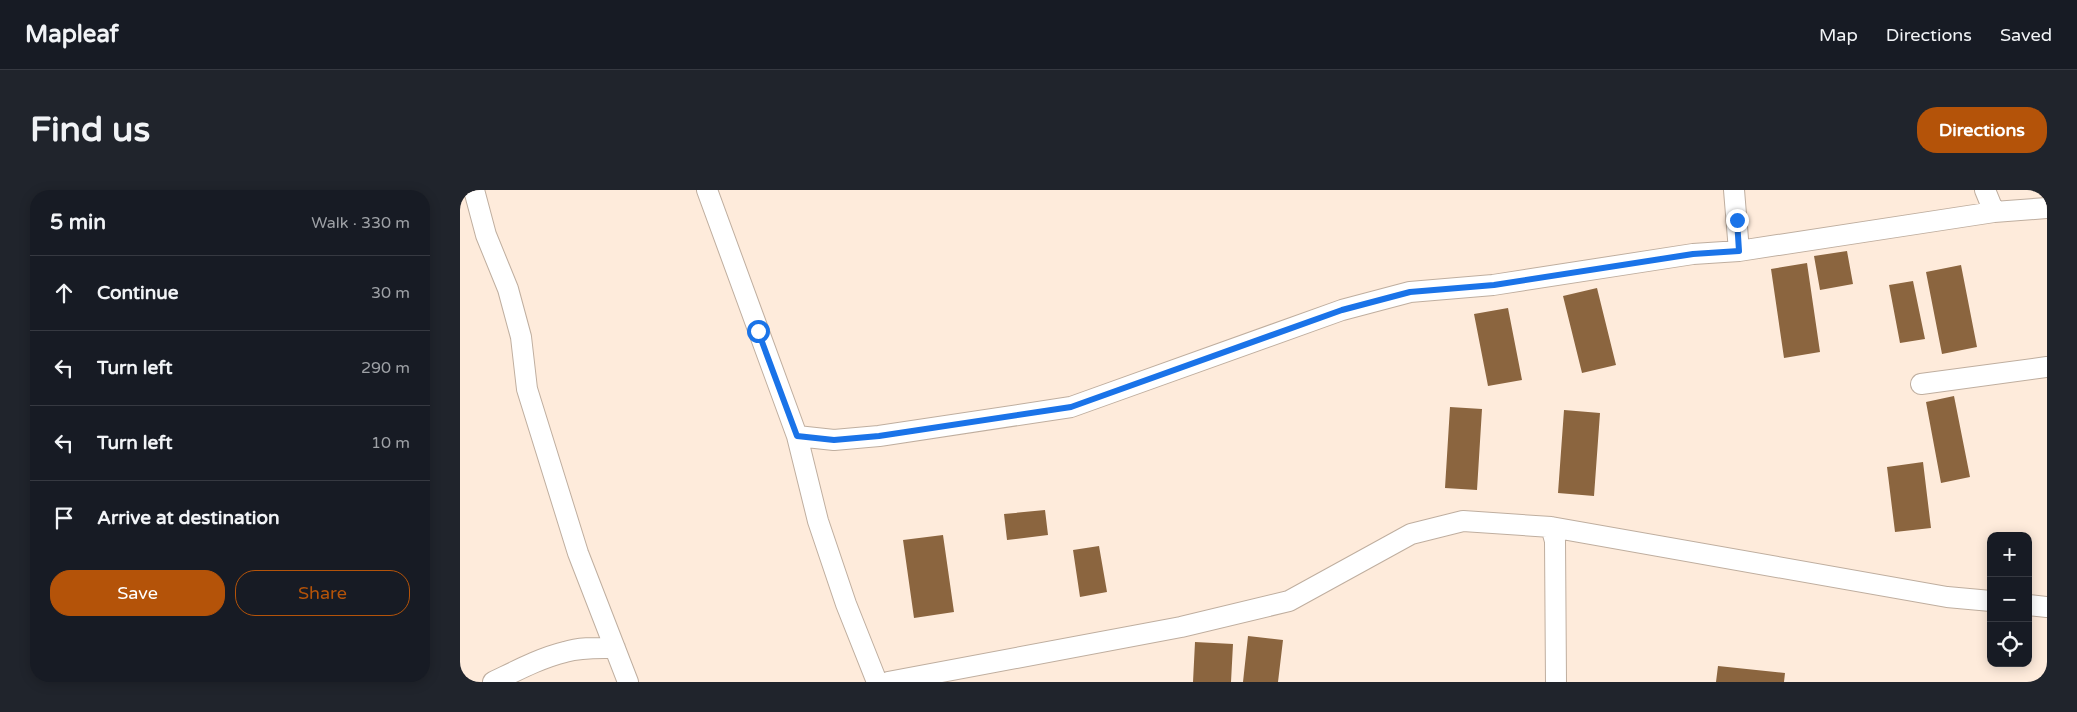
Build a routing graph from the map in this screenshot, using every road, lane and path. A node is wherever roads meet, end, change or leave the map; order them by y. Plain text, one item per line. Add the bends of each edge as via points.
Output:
1 (474, 190) edge
2 (707, 190) edge
3 (1734, 190) edge
4 (1984, 190) edge
5 (2047, 208) edge
6 (1994, 212) junction
7 (1739, 251) junction
8 (2047, 367) edge
9 (1921, 384) dead end
10 (797, 436) junction
11 (1551, 527) junction
12 (1987, 601) edge
13 (2032, 605) edge
14 (2047, 607) edge
15 (615, 648) junction
16 (493, 682) edge
17 (628, 682) edge
18 (877, 682) edge
19 (888, 682) edge
20 (1556, 682) edge

1 - 15 street via 521,337 527,389 578,554
2 - 10 street
3 - 7 street
4 - 6 street
5 - 6 street
6 - 7 street
7 - 10 street via 1693,254 1494,285 1410,292 1342,310 1071,407 861,438 834,440
8 - 9 street
10 - 18 street via 818,521
11 - 12 street via 1937,596
11 - 19 street via 1463,521 1411,534 1289,601 1181,628
11 - 20 street via 1556,542
13 - 14 street
15 - 16 street via 565,652
15 - 17 street

